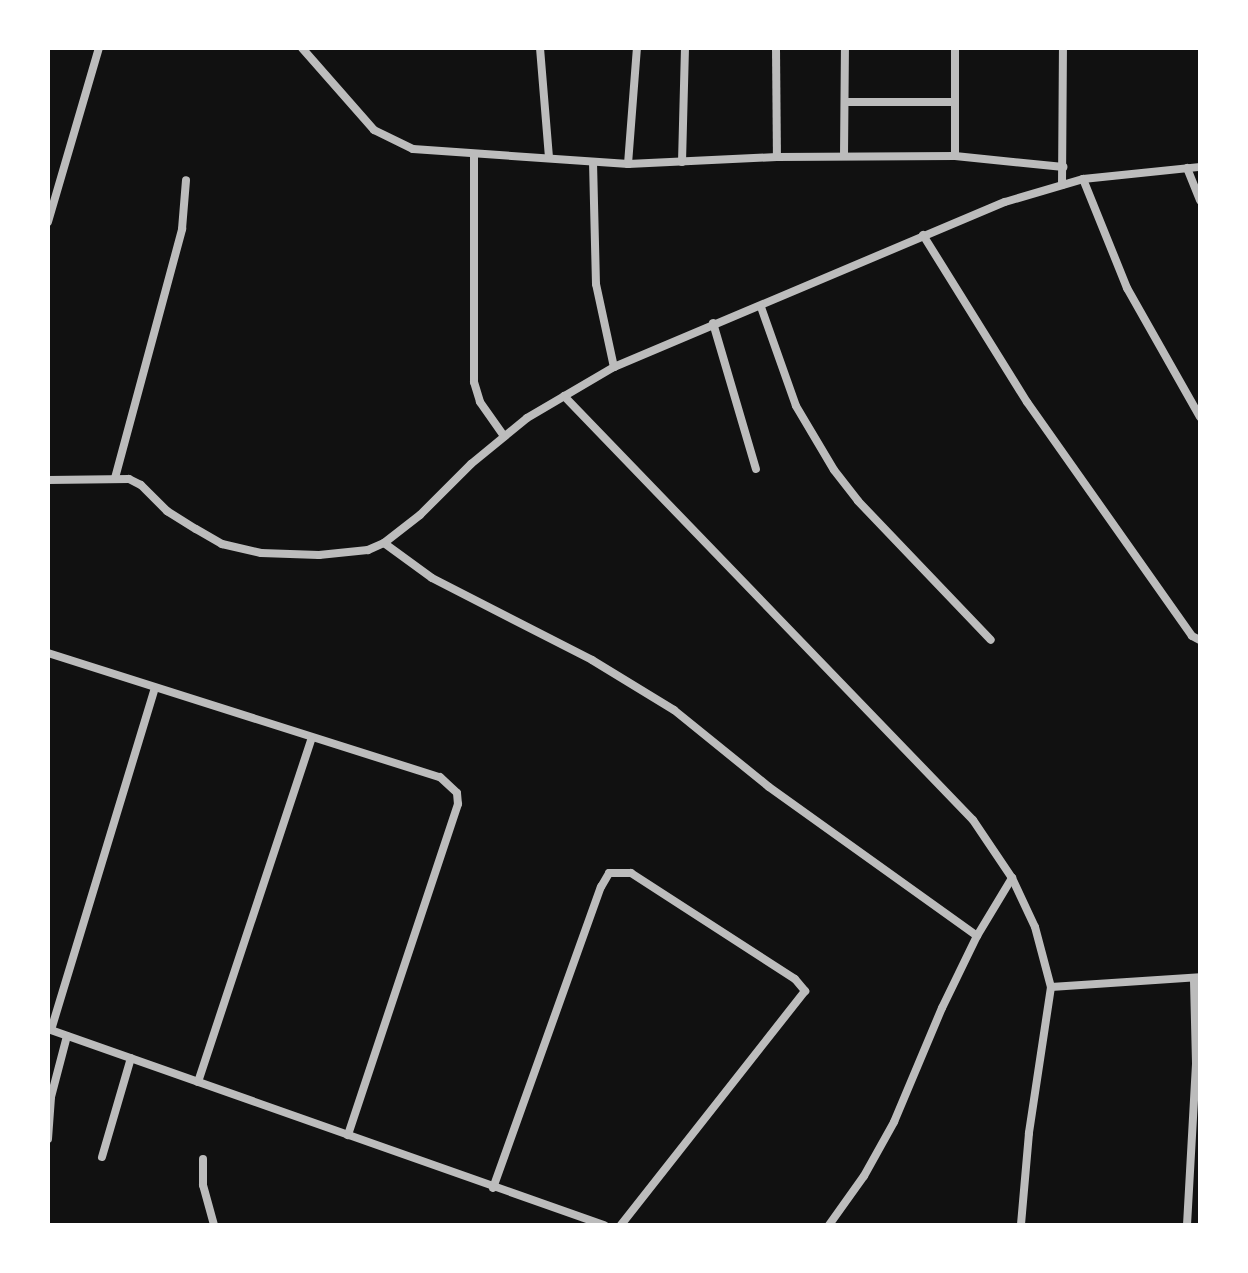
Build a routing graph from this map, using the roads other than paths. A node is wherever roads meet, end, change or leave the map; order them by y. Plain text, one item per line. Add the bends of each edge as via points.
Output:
1 (99, 48) edge
2 (302, 48) edge
3 (540, 48) edge
4 (637, 48) edge
5 (685, 48) edge
6 (776, 48) edge
7 (845, 48) edge
8 (955, 48) edge
9 (1063, 48) edge
10 (845, 102) junction
11 (955, 102) junction
12 (474, 156) junction
13 (844, 156) junction
14 (955, 156) junction
15 (777, 157) junction
16 (549, 158) junction
17 (593, 162) junction
18 (682, 162) junction
19 (628, 164) junction
20 (1063, 167) junction
21 (1200, 167) edge
22 (1187, 168) junction
23 (1083, 179) junction
24 (186, 180) dead end
25 (1062, 185) junction
26 (1200, 200) edge
27 (48, 222) edge
28 (923, 235) junction
29 (761, 307) junction
30 (713, 323) junction
31 (614, 367) junction
32 (564, 396) junction
33 (1200, 417) edge
34 (504, 436) junction
35 (756, 469) dead end
36 (115, 478) junction
37 (48, 480) edge
38 (384, 543) junction
39 (991, 640) dead end
40 (1200, 640) edge
41 (48, 653) edge
42 (155, 688) junction
43 (312, 738) junction
44 (1012, 878) junction
45 (977, 936) junction
46 (1197, 978) edge
47 (1051, 987) junction
48 (49, 1030) edge
49 (67, 1036) junction
50 (131, 1058) junction
51 (198, 1082) junction
52 (348, 1135) junction
53 (48, 1139) edge
54 (102, 1157) dead end
55 (203, 1159) dead end
56 (493, 1188) junction
57 (214, 1225) edge
58 (604, 1225) edge
59 (621, 1225) edge
60 (829, 1225) edge
61 (1021, 1225) edge
62 (1187, 1225) edge

1 - 27 street
2 - 12 street via 374,130 413,149
3 - 16 street
4 - 19 street
5 - 18 street
6 - 15 street
7 - 10 street
8 - 11 street
9 - 20 street
10 - 11 street
10 - 13 street
11 - 14 street
12 - 16 street
12 - 34 street via 474,382 480,402
13 - 14 street
13 - 15 street
14 - 20 street
15 - 18 street
16 - 17 street
17 - 19 street
17 - 31 street via 596,284
18 - 19 street
20 - 25 street
21 - 22 street
22 - 23 street
22 - 26 street
23 - 25 street
23 - 33 street via 1127,288
24 - 36 street via 182,229
25 - 28 street
28 - 29 street
28 - 40 street via 1027,402 1161,594
29 - 30 street
29 - 39 street via 796,406 834,470
30 - 31 street
30 - 35 street
31 - 32 street
32 - 34 street
32 - 44 street via 973,820
34 - 38 street
36 - 37 street
36 - 38 street via 141,485 167,511 222,544 281,555 319,555
38 - 45 street via 432,578 592,660 674,710 769,787
41 - 42 street
42 - 43 street
42 - 48 street
43 - 51 street
43 - 52 street via 440,777 452,786 458,804
44 - 45 street
44 - 47 street via 1035,927
45 - 60 street via 894,1122
46 - 47 street
46 - 62 street
47 - 61 street
48 - 49 street
49 - 50 street
49 - 53 street via 51,1097
50 - 51 street
50 - 54 street
51 - 52 street
52 - 56 street
55 - 57 street via 203,1185
56 - 58 street
56 - 59 street via 585,925 609,873 631,873 795,979 805,991

